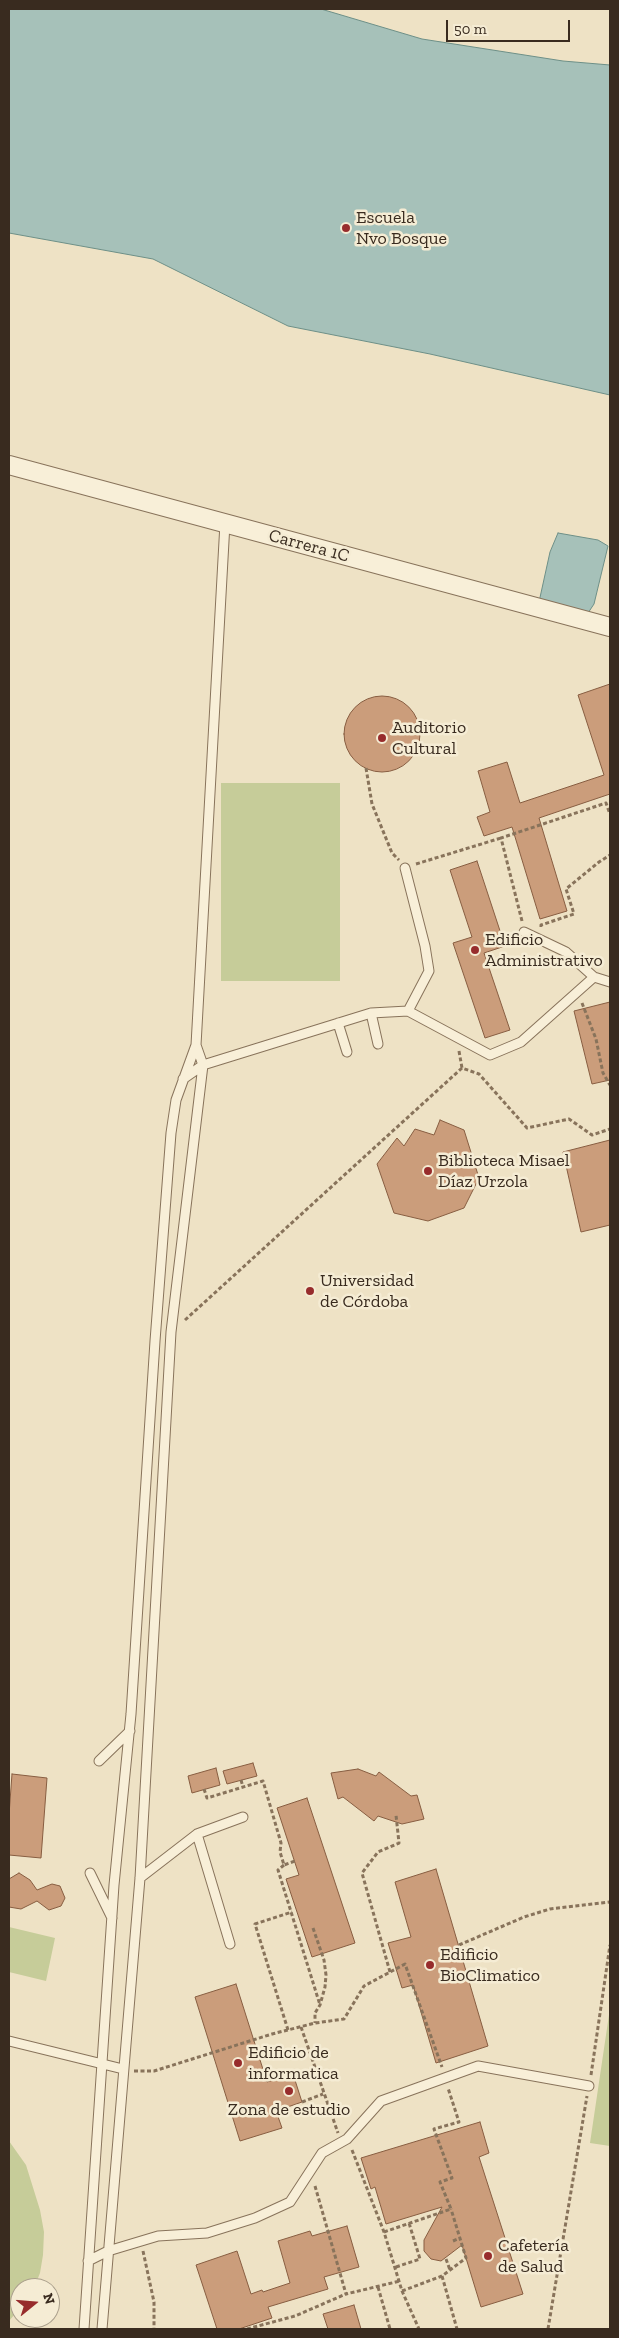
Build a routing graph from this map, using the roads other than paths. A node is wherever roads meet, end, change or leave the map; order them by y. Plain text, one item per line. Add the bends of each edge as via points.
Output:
1 (9, 465) edge
2 (225, 523) junction
3 (610, 627) edge
4 (405, 868) road end
5 (524, 932) road end
6 (594, 977) junction
7 (610, 982) edge
8 (408, 1011) junction
9 (371, 1013) junction
10 (338, 1023) junction
11 (378, 1044) dead end
12 (196, 1045) junction
13 (347, 1052) dead end
14 (203, 1065) junction
15 (182, 1079) junction
16 (160, 1523) junction
17 (144, 1524) junction
18 (132, 1714) junction
19 (150, 1714) junction
20 (130, 1731) junction
21 (99, 1761) dead end
22 (243, 1817) dead end
23 (197, 1834) junction
24 (90, 1873) dead end
25 (140, 1878) junction
26 (112, 1918) junction
27 (230, 1944) dead end
28 (9, 2041) edge
29 (103, 2064) junction
30 (123, 2069) junction
31 (589, 2086) road end
32 (108, 2251) junction
33 (88, 2260) junction
34 (84, 2329) edge
35 (102, 2329) edge

1 - 2 street, Carrera 1C
2 - 3 street, Carrera 1C
2 - 12 lane
4 - 8 lane via 424,938 429,971
5 - 6 lane via 566,952
6 - 7 lane
6 - 8 lane via 521,1042 490,1055
8 - 9 lane
9 - 10 lane
9 - 11 lane
10 - 13 lane
10 - 14 lane
12 - 14 lane
12 - 15 lane
14 - 15 lane
14 - 16 lane via 171,1332
15 - 17 lane via 171,1143
16 - 17 lane
16 - 19 lane
17 - 18 lane
18 - 19 lane
18 - 20 lane
19 - 25 lane
20 - 21 lane
20 - 26 lane
22 - 23 lane
23 - 25 lane
23 - 27 lane
24 - 26 lane
25 - 30 lane
26 - 29 lane
28 - 29 lane
29 - 30 lane
29 - 33 lane
30 - 32 lane
31 - 32 lane via 478,2066 381,2101 347,2139 322,2153 290,2202 255,2218 207,2233 158,2236
32 - 33 lane
32 - 35 lane
33 - 34 lane

